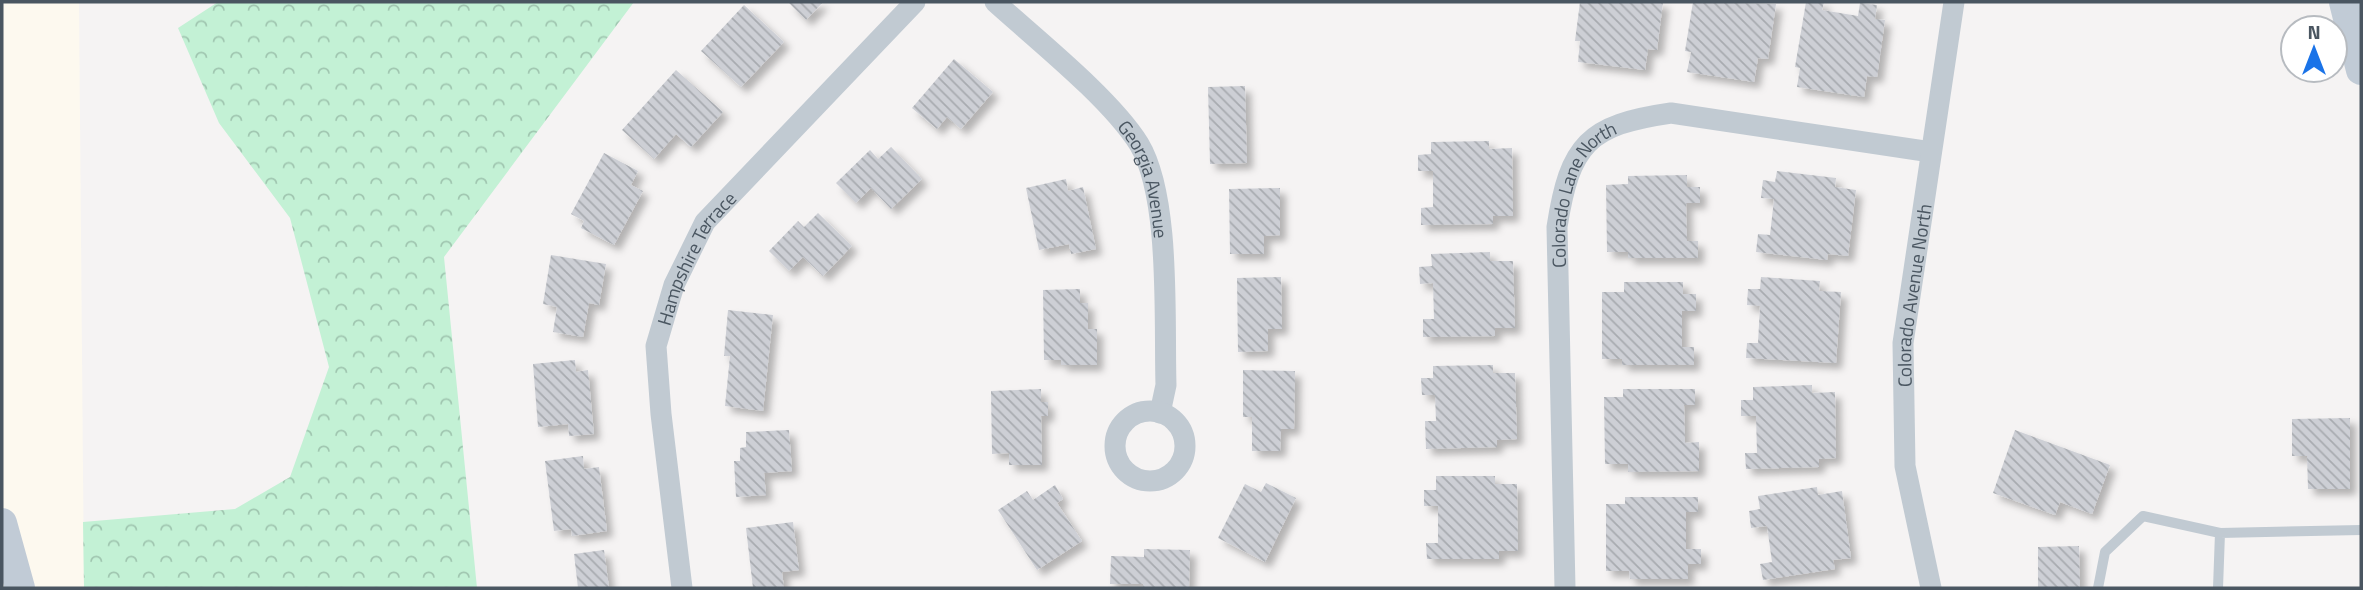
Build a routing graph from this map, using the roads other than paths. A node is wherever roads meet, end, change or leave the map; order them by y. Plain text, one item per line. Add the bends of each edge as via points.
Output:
1 (915, 2) edge
2 (995, 2) edge
3 (1954, 2) edge
4 (2344, 2) edge
5 (2361, 70) edge
6 (1931, 152) junction
7 (1160, 412) dead end
8 (2, 523) edge
9 (2361, 530) edge
10 (2220, 533) junction
11 (20, 588) edge
12 (682, 588) edge
13 (1565, 588) edge
14 (1931, 588) edge
15 (2098, 588) edge
16 (2218, 588) edge

1 - 12 street, Hampshire Terrace via 705,222 674,285 656,345
2 - 7 street, Georgia Avenue via 1102,102 1139,145 1159,201 1166,385
3 - 6 street, Colorado Avenue North
4 - 5 main road
6 - 13 street, Colorado Lane North via 1671,113 1629,119 1590,140 1562,190 1556,227
6 - 14 street, Colorado Avenue North via 1903,343 1905,466
8 - 11 main road
9 - 10 lane
10 - 15 lane via 2143,516 2105,552
10 - 16 lane

